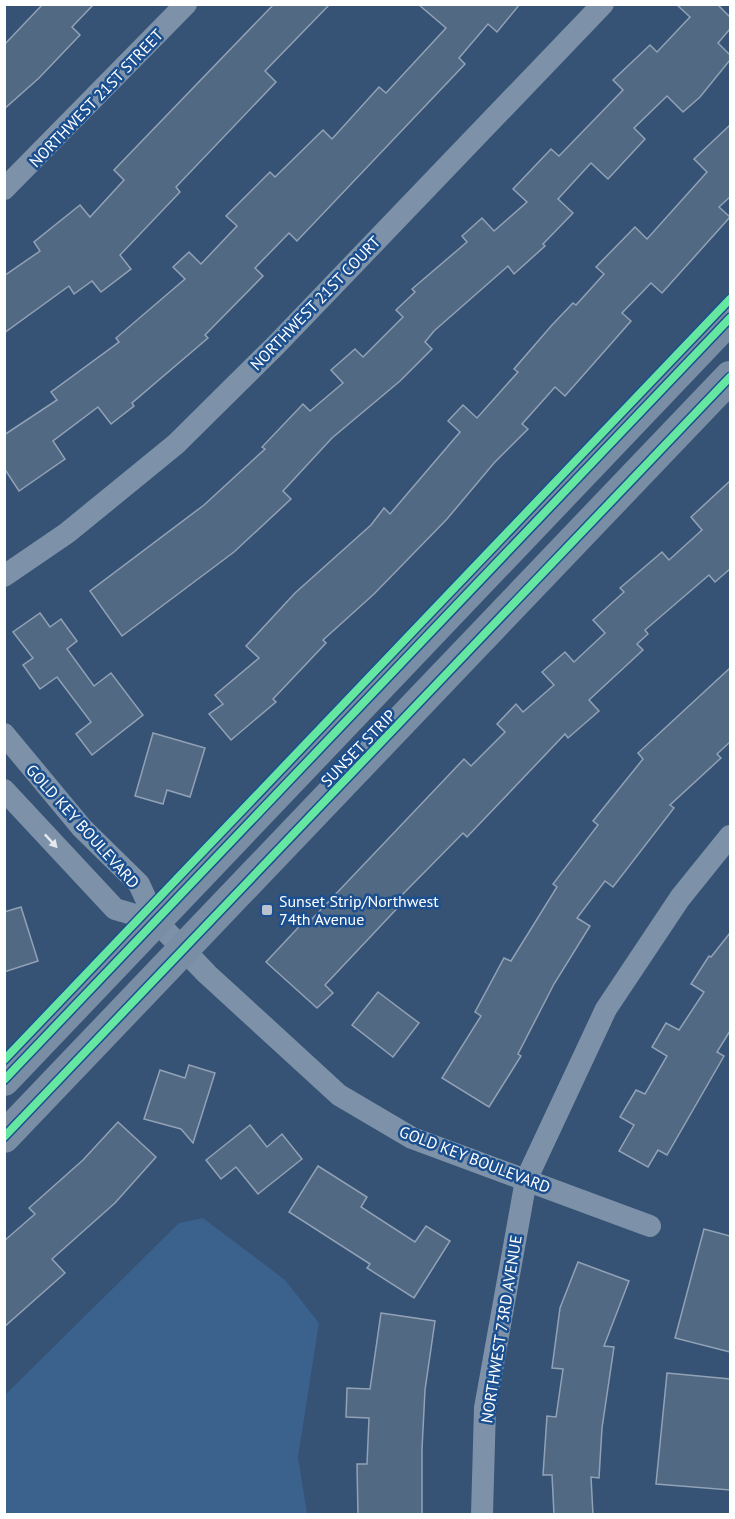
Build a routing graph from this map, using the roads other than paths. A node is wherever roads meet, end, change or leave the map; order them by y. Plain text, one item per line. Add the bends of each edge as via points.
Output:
1 (186, 4) edge
2 (603, 4) edge
3 (4, 189) edge
4 (730, 318) edge
5 (730, 377) edge
6 (4, 576) edge
7 (4, 734) edge
8 (4, 790) edge
9 (730, 836) edge
10 (156, 921) junction
11 (184, 950) junction
12 (4, 1080) edge
13 (4, 1137) edge
14 (526, 1180) junction
15 (650, 1227) dead end
16 (482, 1515) edge

1 - 3 street, NORTHWEST 21ST STREET
2 - 6 street, NORTHWEST 21ST COURT via 176,444 67,533
4 - 10 street, SUNSET STRIP
5 - 11 street, SUNSET STRIP
7 - 10 street, GOLD KEY BOULEVARD via 82,828 140,884
8 -> 10 street, GOLD KEY BOULEVARD via 115,909
9 - 14 street, NORTHWEST 73RD AVENUE via 680,898 606,1009
10 - 11 street, GOLD KEY BOULEVARD
10 - 12 street, SUNSET STRIP
11 - 13 street, SUNSET STRIP
11 - 14 street, GOLD KEY BOULEVARD via 339,1095 412,1138
14 - 15 street, GOLD KEY BOULEVARD
14 - 16 street, NORTHWEST 73RD AVENUE via 485,1408

